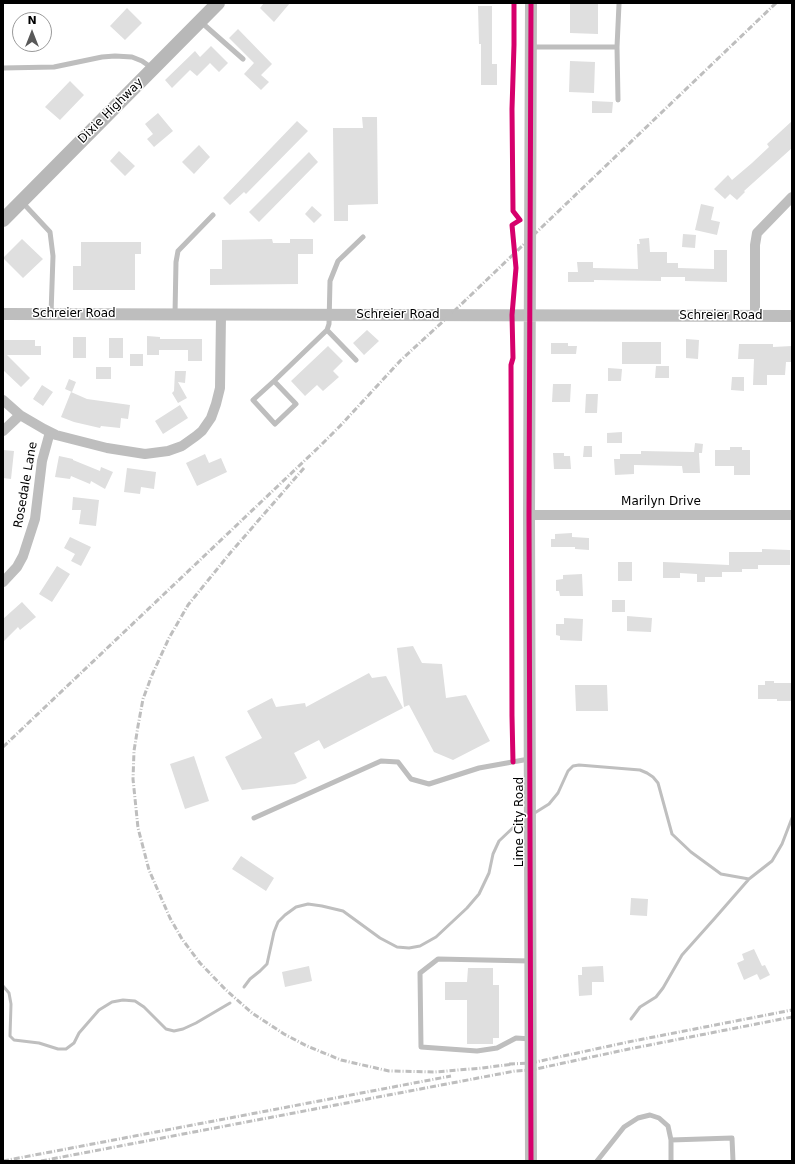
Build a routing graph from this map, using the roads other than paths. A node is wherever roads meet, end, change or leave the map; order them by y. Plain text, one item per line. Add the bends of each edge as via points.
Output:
1 (218, 3) edge
2 (531, 3) edge
3 (619, 4) dead end
4 (200, 21) junction
5 (530, 47) junction
6 (617, 47) junction
7 (243, 59) dead end
8 (3, 68) edge
9 (153, 68) junction
10 (618, 100) dead end
11 (792, 197) edge
12 (21, 201) junction
13 (213, 215) dead end
14 (3, 220) edge
15 (363, 237) dead end
16 (3, 314) edge
17 (51, 314) junction
18 (175, 314) junction
19 (221, 315) junction
20 (330, 315) junction
21 (530, 315) junction
22 (755, 316) junction
23 (792, 316) edge
24 (327, 330) junction
25 (356, 360) dead end
26 (274, 381) junction
27 (3, 400) edge
28 (20, 415) junction
29 (3, 431) edge
30 (50, 432) junction
31 (529, 515) junction
32 (792, 515) edge
33 (3, 582) edge
34 (530, 759) junction
35 (254, 818) dead end
36 (531, 961) junction
37 (531, 1039) junction
38 (671, 1140) junction
39 (531, 1161) edge
40 (597, 1161) edge
41 (671, 1161) edge
42 (733, 1161) edge

1 - 4 main road, Dixie Highway
2 - 5 street, Lime City Road
3 - 6 lane
4 - 7 lane
4 - 9 main road, Dixie Highway
5 - 6 lane
5 - 21 street, Lime City Road
6 - 10 lane
8 - 9 lane via 54,67 115,56 132,57
9 - 12 main road, Dixie Highway
11 - 22 street via 757,233
12 - 14 main road, Dixie Highway
12 - 17 lane via 50,232 53,256
13 - 18 lane via 178,251
15 - 20 lane via 338,261 330,281
16 - 17 street, Schreier Road
17 - 18 street, Schreier Road
18 - 19 street, Schreier Road
19 - 20 street, Schreier Road
19 - 30 street via 220,388 216,404 207,425 182,446 145,454 108,448
20 - 21 street, Schreier Road
20 - 24 lane
21 - 22 street, Schreier Road
21 - 31 street, Lime City Road
22 - 23 street, Schreier Road
24 - 25 lane
24 - 26 lane
26 - 26 lane via 253,400 275,424 296,404
27 - 28 street
28 - 29 street
28 - 30 street
30 - 33 street, Rosedale Lane via 42,461 35,519 23,556
31 - 32 street, Marilyn Drive
31 - 34 street, Lime City Road
34 - 35 lane via 479,768 429,784 411,779 398,762 381,761
34 - 36 street, Lime City Road
36 - 37 street, Lime City Road
36 - 37 lane via 438,959 420,973 421,1047 477,1051 497,1048 516,1038
37 - 39 street, Lime City Road
38 - 40 lane via 668,1126 659,1118 650,1115 638,1118 624,1127
38 - 41 lane
38 - 42 lane via 732,1138

